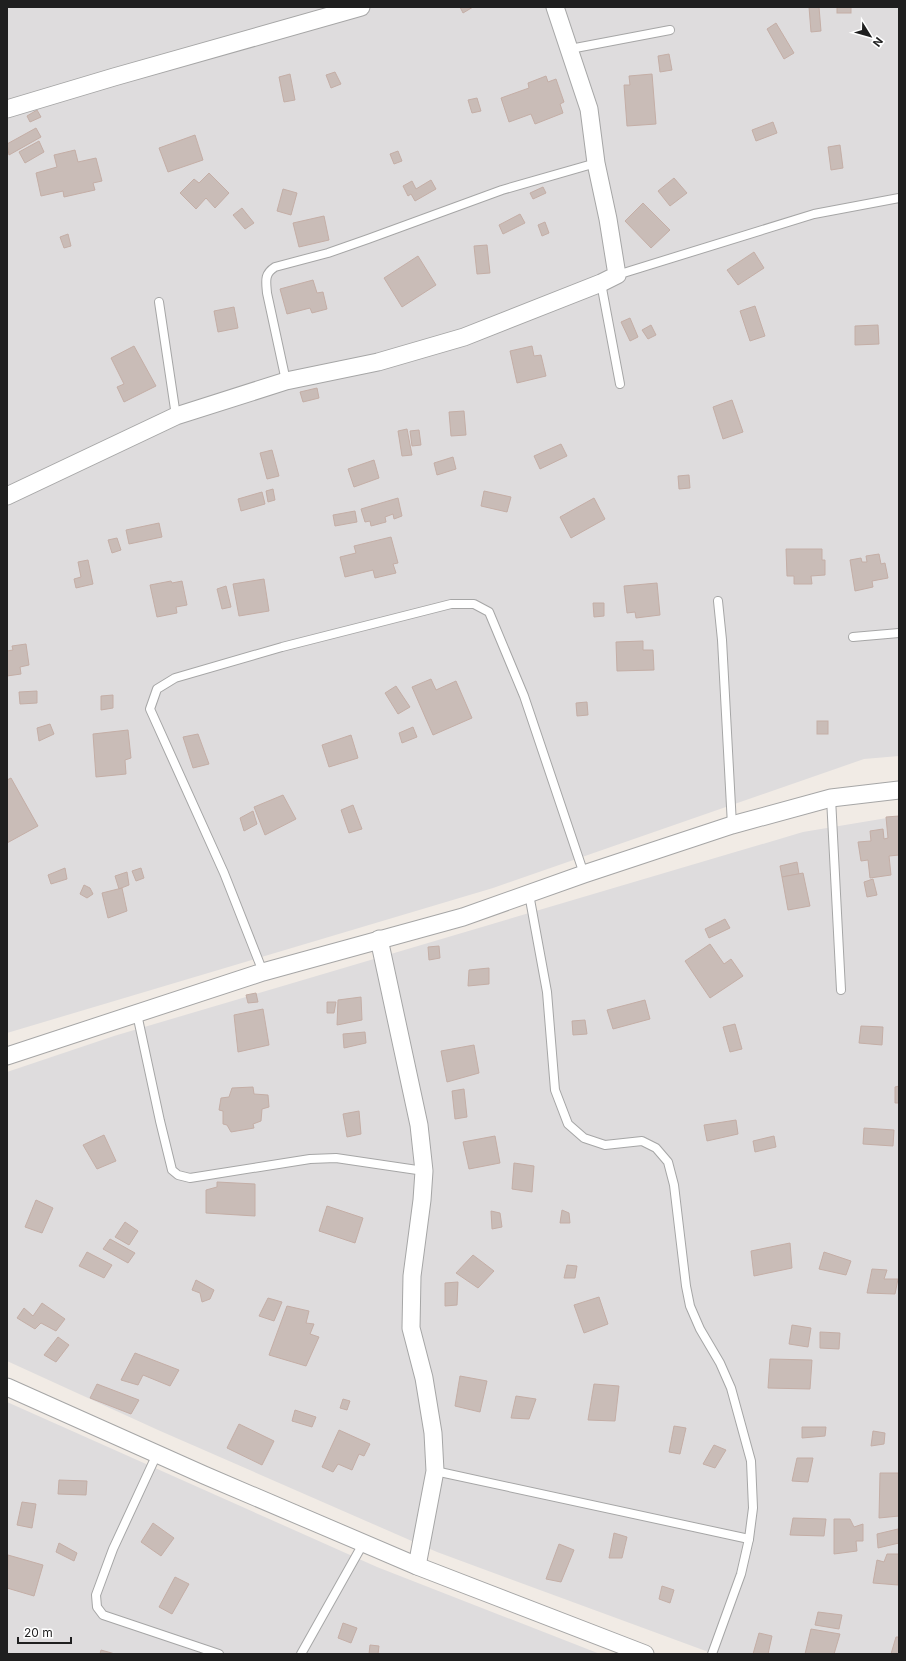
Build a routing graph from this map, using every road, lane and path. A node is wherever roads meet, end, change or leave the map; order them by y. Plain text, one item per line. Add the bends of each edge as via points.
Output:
1 (361, 7) edge
2 (555, 7) edge
3 (670, 30) dead end
4 (570, 49) junction
5 (7, 109) edge
6 (596, 163) junction
7 (899, 198) edge
8 (617, 275) junction
9 (601, 283) junction
10 (159, 302) dead end
11 (286, 381) junction
12 (620, 384) dead end
13 (176, 416) junction
14 (7, 496) edge
15 (718, 601) dead end
16 (899, 633) edge
17 (853, 637) dead end
18 (899, 790) edge
19 (831, 798) junction
20 (732, 825) junction
21 (584, 874) junction
22 (529, 894) junction
23 (379, 939) junction
24 (263, 972) junction
25 (841, 990) dead end
26 (137, 1014) junction
27 (7, 1056) edge
28 (424, 1171) junction
29 (7, 1387) edge
30 (157, 1454) junction
31 (435, 1470) junction
32 (749, 1539) junction
33 (364, 1542) junction
34 (417, 1566) junction
35 (219, 1654) edge
36 (301, 1654) edge
37 (645, 1654) edge
38 (712, 1654) edge

1 - 5 street
2 - 4 street
3 - 4 lane
4 - 6 street via 589,109
6 - 8 street
6 - 11 lane via 502,190 268,272 265,279 267,293
7 - 8 lane via 814,214
8 - 9 street
9 - 11 street via 464,337 378,362
9 - 12 lane
10 - 13 lane
11 - 13 street
13 - 14 street
15 - 20 lane
16 - 17 lane
18 - 19 street
19 - 20 street
19 - 25 lane
20 - 21 street
21 - 22 street
21 - 24 lane via 524,696 489,612 474,604 451,604 290,645 175,678 157,689 150,709 218,860
22 - 23 street via 463,917
22 - 32 lane via 547,992 555,1090 568,1124 584,1138 605,1145 642,1142 656,1148 668,1162 674,1185 690,1306 731,1388 751,1461 753,1508
23 - 24 street
23 - 28 street via 419,1125
24 - 26 street
26 - 27 street
26 - 28 lane via 172,1170 178,1175 190,1178 310,1159 336,1158
28 - 31 street via 412,1276 411,1328 424,1378 433,1433
29 - 30 street
30 - 33 street
30 - 35 lane via 113,1549 96,1595 97,1607 103,1615
31 - 32 lane
31 - 34 street
32 - 38 lane via 741,1574
33 - 34 street
33 - 36 lane
34 - 37 street

